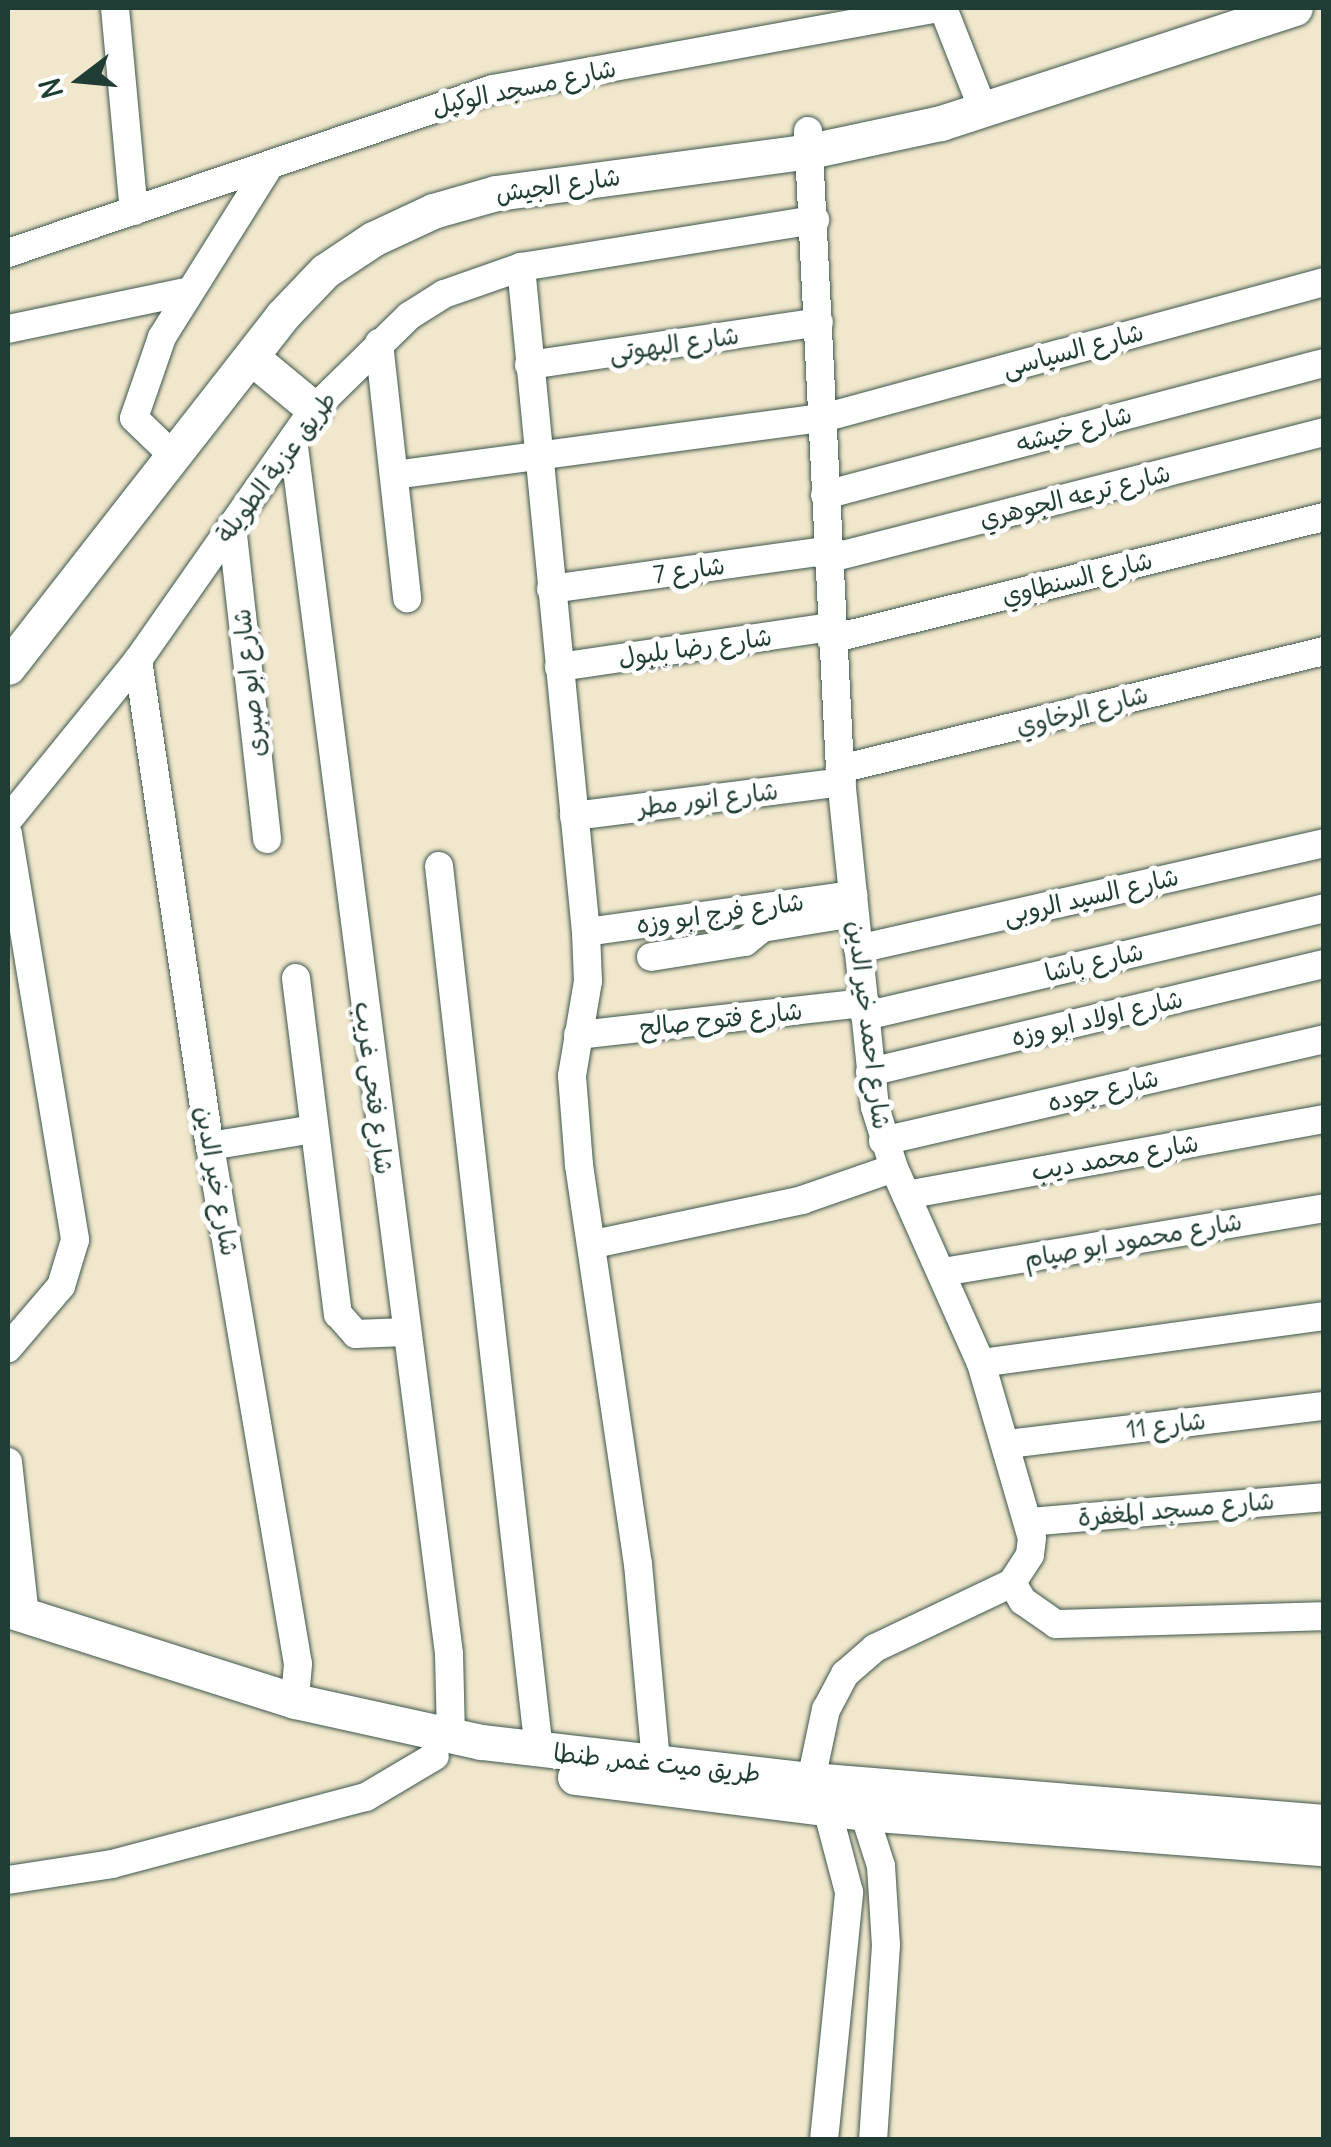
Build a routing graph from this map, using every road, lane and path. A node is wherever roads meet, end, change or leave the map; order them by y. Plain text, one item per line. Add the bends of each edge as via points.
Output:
1 (115, 8) edge
2 (941, 8) edge
3 (1230, 8) edge
4 (1295, 8) edge
5 (980, 102) junction
6 (809, 141) junction
7 (266, 171) junction
8 (134, 211) junction
9 (815, 220) junction
10 (367, 230) junction
11 (8, 253) edge
12 (520, 266) junction
13 (1324, 282) edge
14 (185, 292) junction
15 (819, 322) junction
16 (8, 329) edge
17 (379, 343) junction
18 (251, 357) junction
19 (1324, 363) edge
20 (530, 365) junction
21 (314, 409) junction
22 (822, 418) junction
23 (1324, 432) edge
24 (293, 438) junction
25 (163, 446) junction
26 (538, 455) junction
27 (394, 475) junction
28 (824, 495) junction
29 (1324, 517) edge
30 (232, 526) junction
31 (826, 555) junction
32 (551, 589) junction
33 (407, 598) dead end
34 (831, 633) junction
35 (14, 634) edge
36 (1324, 651) edge
37 (138, 660) junction
38 (559, 667) junction
39 (8, 668) edge
40 (841, 776) junction
41 (574, 816) junction
42 (8, 820) edge
43 (8, 834) edge
44 (267, 839) dead end
45 (1324, 843) edge
46 (439, 866) dead end
47 (854, 904) junction
48 (1324, 908) edge
49 (586, 932) junction
50 (858, 950) junction
51 (650, 957) dead end
52 (1324, 964) edge
53 (296, 978) dead end
54 (864, 1010) junction
55 (578, 1035) junction
56 (1324, 1039) edge
57 (870, 1072) junction
58 (1324, 1119) edge
59 (314, 1129) junction
60 (883, 1141) junction
61 (210, 1146) junction
62 (894, 1168) junction
63 (906, 1195) junction
64 (1324, 1208) edge
65 (594, 1244) junction
66 (943, 1272) junction
67 (1324, 1316) edge
68 (405, 1332) junction
69 (8, 1348) edge
70 (981, 1363) junction
71 (1324, 1406) edge
72 (1008, 1444) junction
73 (8, 1462) edge
74 (1324, 1497) edge
75 (1029, 1522) junction
76 (1012, 1582) junction
77 (1324, 1616) edge
78 (13, 1621) edge
79 (295, 1701) junction
80 (443, 1746) junction
81 (539, 1751) junction
82 (656, 1763) junction
83 (839, 1799) junction
84 (1324, 1822) edge
85 (1324, 1848) edge
86 (8, 1880) edge
87 (824, 2140) edge
88 (873, 2140) edge

1 - 8 street
2 - 5 street
2 - 7 street, شارع مسجد الوكيل via 493,89 392,120
3 - 5 main road, شارع الجيش
4 - 5 main road, شارع الجيش
5 - 6 main road, شارع الجيش
6 - 9 street, شارع احمد خير الدين
6 - 10 main road, شارع الجيش via 495,169 426,189
7 - 8 street, شارع مسجد الوكيل
7 - 14 street
8 - 11 street, شارع مسجد الوكيل
9 - 12 street, طريق عزبة الطويلة
9 - 15 street, شارع احمد خير الدين
10 - 18 main road, شارع الجيش
10 - 25 main road, شارع الجيش via 294,276
12 - 17 street, طريق عزبة الطويلة via 444,294
12 - 20 street
13 - 22 street, شارع السياسى
14 - 16 street
14 - 25 street via 134,418
15 - 20 street, شارع البهوتى
15 - 22 street, شارع احمد خير الدين
17 - 21 street, طريق عزبة الطويلة
17 - 27 street
18 - 21 main road
18 - 35 main road, شارع الجيش
19 - 28 street, شارع خيشه
20 - 26 street
21 - 24 street, طريق عزبة الطويلة
22 - 26 street, شارع السياسى
22 - 28 street, شارع احمد خير الدين
23 - 31 street, شارع ترعه الجوهري
24 - 30 street, طريق عزبة الطويلة
24 - 68 street, شارع فتحى غريب
25 - 35 main road, شارع الجيش
26 - 27 street, شارع السياسى
26 - 32 street
27 - 33 street
28 - 31 street, شارع احمد خير الدين
29 - 34 street, شارع السنطاوي
30 - 37 street, طريق عزبة الطويلة
30 - 44 street, شارع ابو صبرى
31 - 32 street, شارع 7
31 - 34 street, شارع احمد خير الدين
32 - 38 street
34 - 38 street, شارع رضا بلبول
34 - 40 street, شارع احمد خير الدين
35 - 39 main road, شارع الجيش
36 - 40 street, شارع الرخاوي
37 - 42 street, طريق عزبة الطويلة
37 - 61 street, شارع خير الدين
38 - 41 street
40 - 41 street, شارع انور مطر
40 - 47 street, شارع احمد خير الدين
41 - 49 street
43 - 69 street via 75,1240 62,1286
45 - 50 street, شارع السيد الروبى
46 - 81 street
47 - 49 street, شارع فرج ابو وزه
47 - 50 street, شارع احمد خير الدين
47 - 51 street via 762,928 745,942
48 - 54 street, شارع باشا
49 - 55 street via 588,981
50 - 54 street, شارع احمد خير الدين
52 - 57 street, شارع اولاد ابو وزه
53 - 59 street
54 - 55 street, شارع فتوح صالح
54 - 57 street, شارع احمد خير الدين
55 - 65 street via 572,1076 576,1129
56 - 60 street, شارع جوده
57 - 60 street, شارع احمد خير الدين
58 - 63 street, شارع محمد ديب
59 - 61 street
59 - 68 street via 338,1314 356,1334
60 - 62 street, شارع احمد خير الدين
61 - 79 street, شارع خير الدين via 298,1664
62 - 63 street, شارع احمد خير الدين
62 - 65 street via 802,1200
63 - 66 street, شارع احمد خير الدين
64 - 66 street, شارع محمود ابو صيام
65 - 82 street via 638,1564
66 - 70 street, شارع احمد خير الدين
67 - 70 street
68 - 80 street, شارع فتحى غريب via 450,1654
70 - 72 street, شارع احمد خير الدين
71 - 72 street, شارع 11
72 - 75 street, شارع احمد خير الدين
73 - 78 street
74 - 75 street, شارع مسجد المغفرة
75 - 76 street, شارع احمد خير الدين via 1030,1555
76 - 77 street via 1022,1601 1056,1624
76 - 83 street via 859,1660 826,1709
78 - 79 main road, طريق ميت غمر, طنطا
78 - 80 main road, طريق ميت غمر, طنطا via 286,1722
79 - 80 main road, طريق ميت غمر, طنطا
80 - 81 main road, طريق ميت غمر, طنطا
80 - 83 main road, طريق ميت غمر, طنطا
80 - 86 street via 366,1797 112,1864
81 - 82 main road, طريق ميت غمر, طنطا
82 - 83 main road, طريق ميت غمر, طنطا
83 - 84 main road, طريق ميت غمر, طنطا
83 - 85 main road, طريق ميت غمر, طنطا
83 - 87 street via 849,1892
83 - 88 street via 881,1866 886,1946

